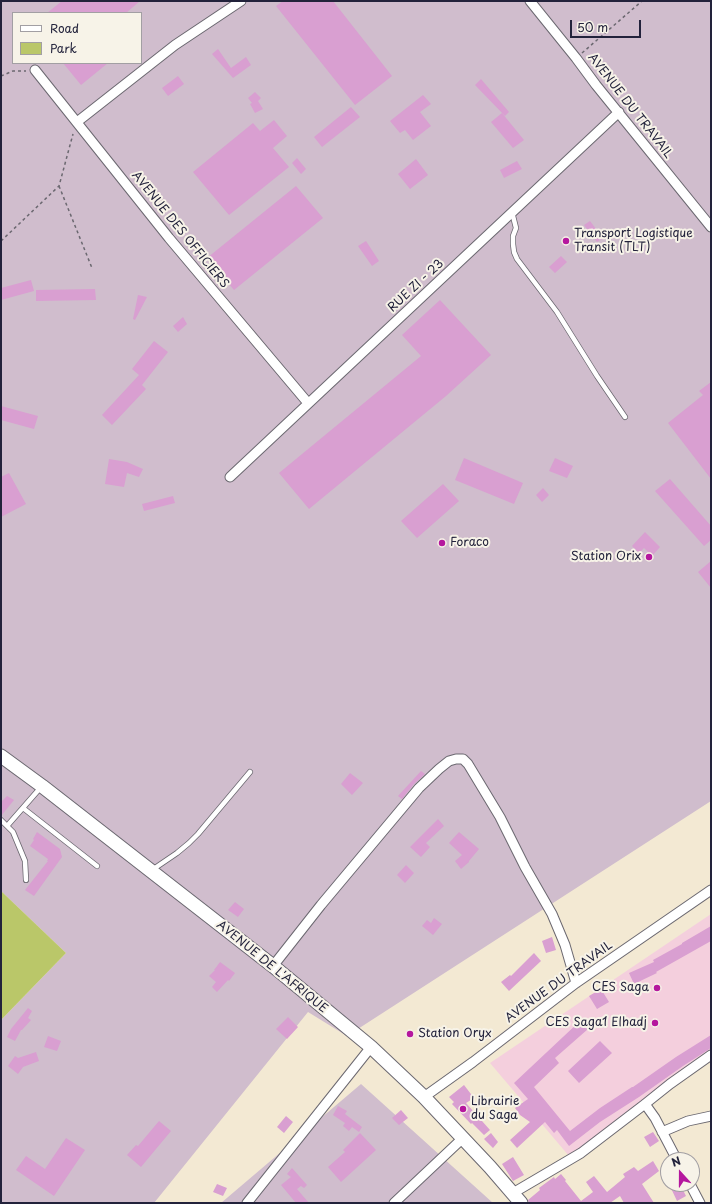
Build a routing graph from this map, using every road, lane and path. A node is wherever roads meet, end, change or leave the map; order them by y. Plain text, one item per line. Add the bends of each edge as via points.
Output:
1 (241, 1) edge
2 (530, 1) edge
3 (642, 1) edge
4 (576, 58) junction
5 (35, 70) joint
6 (1, 76) edge
7 (619, 112) junction
8 (77, 122) junction
9 (59, 186) junction
10 (512, 212) junction
11 (711, 227) edge
12 (1, 241) edge
13 (92, 268) dead end
14 (308, 403) junction
15 (625, 417) dead end
16 (230, 477) dead end
17 (1, 756) edge
18 (250, 772) dead end
19 (42, 786) junction
20 (22, 808) junction
21 (1, 820) edge
22 (7, 826) junction
23 (97, 866) dead end
24 (150, 870) junction
25 (26, 880) dead end
26 (711, 890) edge
27 (273, 966) junction
28 (576, 983) junction
29 (371, 1047) junction
30 (711, 1055) edge
31 (424, 1097) junction
32 (645, 1104) junction
33 (711, 1116) edge
34 (662, 1132) junction
35 (463, 1138) junction
36 (673, 1152) edge
37 (694, 1192) edge
38 (517, 1198) edge
39 (247, 1203) edge
40 (394, 1203) edge
41 (700, 1203) edge

1 - 8 street via 175,45
2 - 4 street, AVENUE DU TRAVAIL
3 - 4 path
4 - 7 street, AVENUE DU TRAVAIL
5 - 6 path via 13,71
5 - 8 street, AVENUE DES OFFICIERS
7 - 10 street, RUE ZI - 23
7 - 11 street, AVENUE DU TRAVAIL
8 - 9 path
8 - 14 street, AVENUE DES OFFICIERS via 169,238
9 - 12 path
9 - 13 path
10 - 14 street, RUE ZI - 23
10 - 15 lane via 516,228 512,244 517,259 557,312 596,376
14 - 16 street, RUE ZI - 23
17 - 19 main road, AVENUE DE L'AFRIQUE
18 - 24 lane via 189,844
19 - 20 lane
19 - 24 main road, AVENUE DE L'AFRIQUE
20 - 22 lane
20 - 23 lane
21 - 22 lane
22 - 25 lane via 13,832 25,861
24 - 27 main road, AVENUE DE L'AFRIQUE
26 - 28 street, AVENUE DU TRAVAIL
27 - 28 street via 419,788 449,761 462,759 468,764 500,817 524,867 552,914 565,945
27 - 29 main road, AVENUE DE L'AFRIQUE
28 - 31 street, AVENUE DU TRAVAIL
29 - 31 main road, AVENUE DE L'AFRIQUE
29 - 39 street
30 - 32 street
31 - 35 main road, AVENUE DE L'AFRIQUE
32 - 34 street
32 - 38 street
33 - 34 street via 688,1121
34 - 36 street
35 - 38 main road, AVENUE DE L'AFRIQUE
35 - 40 street
37 - 41 street

